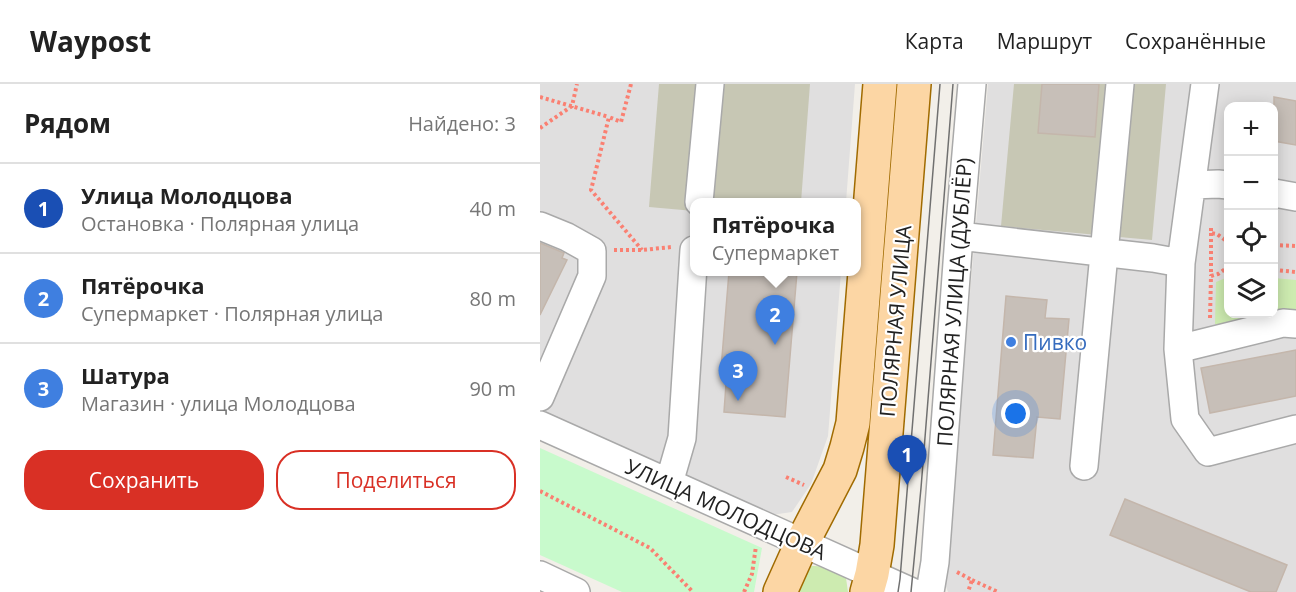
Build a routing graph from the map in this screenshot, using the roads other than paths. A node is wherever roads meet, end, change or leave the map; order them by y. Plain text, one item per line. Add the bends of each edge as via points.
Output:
1 (710, 84) edge
2 (880, 84) edge
3 (914, 84) edge
4 (972, 84) edge
5 (1120, 84) edge
6 (1205, 84) edge
7 (1192, 185) junction
8 (1224, 185) edge
9 (1278, 195) edge
10 (1296, 197) edge
11 (699, 198) edge
12 (540, 226) edge
13 (959, 236) junction
14 (862, 242) edge
15 (684, 248) edge
16 (1103, 252) junction
17 (861, 262) edge
18 (1181, 263) junction
19 (860, 276) edge
20 (1296, 324) edge
21 (1178, 349) junction
22 (540, 397) edge
23 (540, 425) edge
24 (1296, 429) edge
25 (1084, 466) dead end
26 (669, 483) junction
27 (802, 543) junction
28 (540, 575) edge
29 (870, 583) edge
30 (576, 592) edge
31 (780, 592) edge
32 (912, 592) edge
33 (930, 592) edge

1 - 11 street
2 - 14 main road, ПОЛЯРНАЯ УЛИЦА
3 - 29 main road, ПОЛЯРНАЯ УЛИЦА via 877,545
4 - 13 street, ПОЛЯРНАЯ УЛИЦА (ДУБЛЁР)
5 - 16 street
6 - 7 street
7 - 8 street
7 - 18 street
9 - 10 street
12 - 22 street via 592,250 592,276
13 - 16 street
13 - 33 street, ПОЛЯРНАЯ УЛИЦА (ДУБЛЁР)
14 - 17 main road, ПОЛЯРНАЯ УЛИЦА
15 - 26 street via 682,438
16 - 18 street
16 - 25 street
18 - 21 street
19 - 27 main road, ПОЛЯРНАЯ УЛИЦА via 853,423 840,470
20 - 21 street via 1283,323
21 - 24 street via 1185,419 1208,452
23 - 26 street, УЛИЦА МОЛОДЦОВА
26 - 27 street, УЛИЦА МОЛОДЦОВА
27 - 29 street, УЛИЦА МОЛОДЦОВА
27 - 31 main road, ПОЛЯРНАЯ УЛИЦА
28 - 30 street
29 - 32 street, УЛИЦА МОЛОДЦОВА

